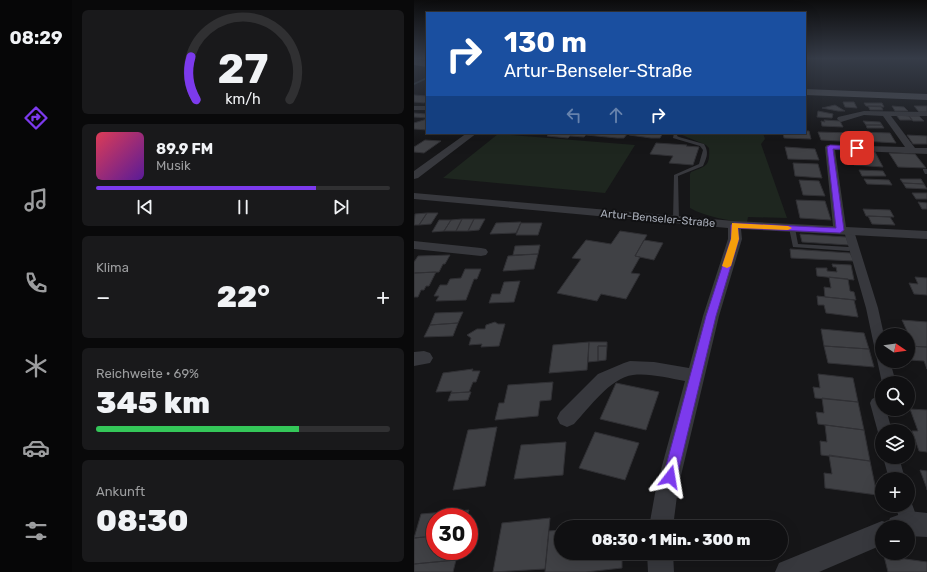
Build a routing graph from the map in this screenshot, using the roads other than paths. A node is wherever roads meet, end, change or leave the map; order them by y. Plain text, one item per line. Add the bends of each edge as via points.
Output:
1 (806, 92) edge
2 (927, 97) edge
3 (414, 108) edge
4 (426, 108) edge
5 (885, 113) junction
6 (927, 114) edge
7 (841, 119) dead end
8 (472, 134) edge
9 (676, 134) edge
10 (912, 150) junction
11 (927, 151) edge
12 (414, 176) edge
13 (414, 196) edge
14 (676, 220) junction
15 (734, 225) junction
16 (792, 228) junction
17 (845, 231) junction
18 (927, 235) edge
19 (414, 245) edge
20 (848, 249) dead end
21 (481, 252) dead end
22 (876, 328) edge
23 (696, 376) junction
24 (567, 418) dead end
25 (662, 520) edge
26 (875, 536) edge
27 (660, 560) edge
28 (661, 572) edge
29 (788, 572) edge

1 - 2 main road
3 - 4 street
5 - 6 street
5 - 7 street via 864,113
5 - 10 street
8 - 12 street
9 - 14 lane via 675,137 702,145 705,150 701,165 676,175
10 - 11 street
10 - 17 street via 830,147
13 - 14 street, Artur-Benseler-Straße
14 - 15 street, Artur-Benseler-Straße
15 - 16 street, Artur-Benseler-Straße
15 - 23 street via 735,239 711,316
16 - 17 street, Artur-Benseler-Straße
16 - 20 lane via 795,246
17 - 18 street, Artur-Benseler-Straße
17 - 22 street via 872,308
19 - 21 street
23 - 24 street via 630,368 605,379
23 - 25 street via 667,488
26 - 29 street
27 - 28 street

